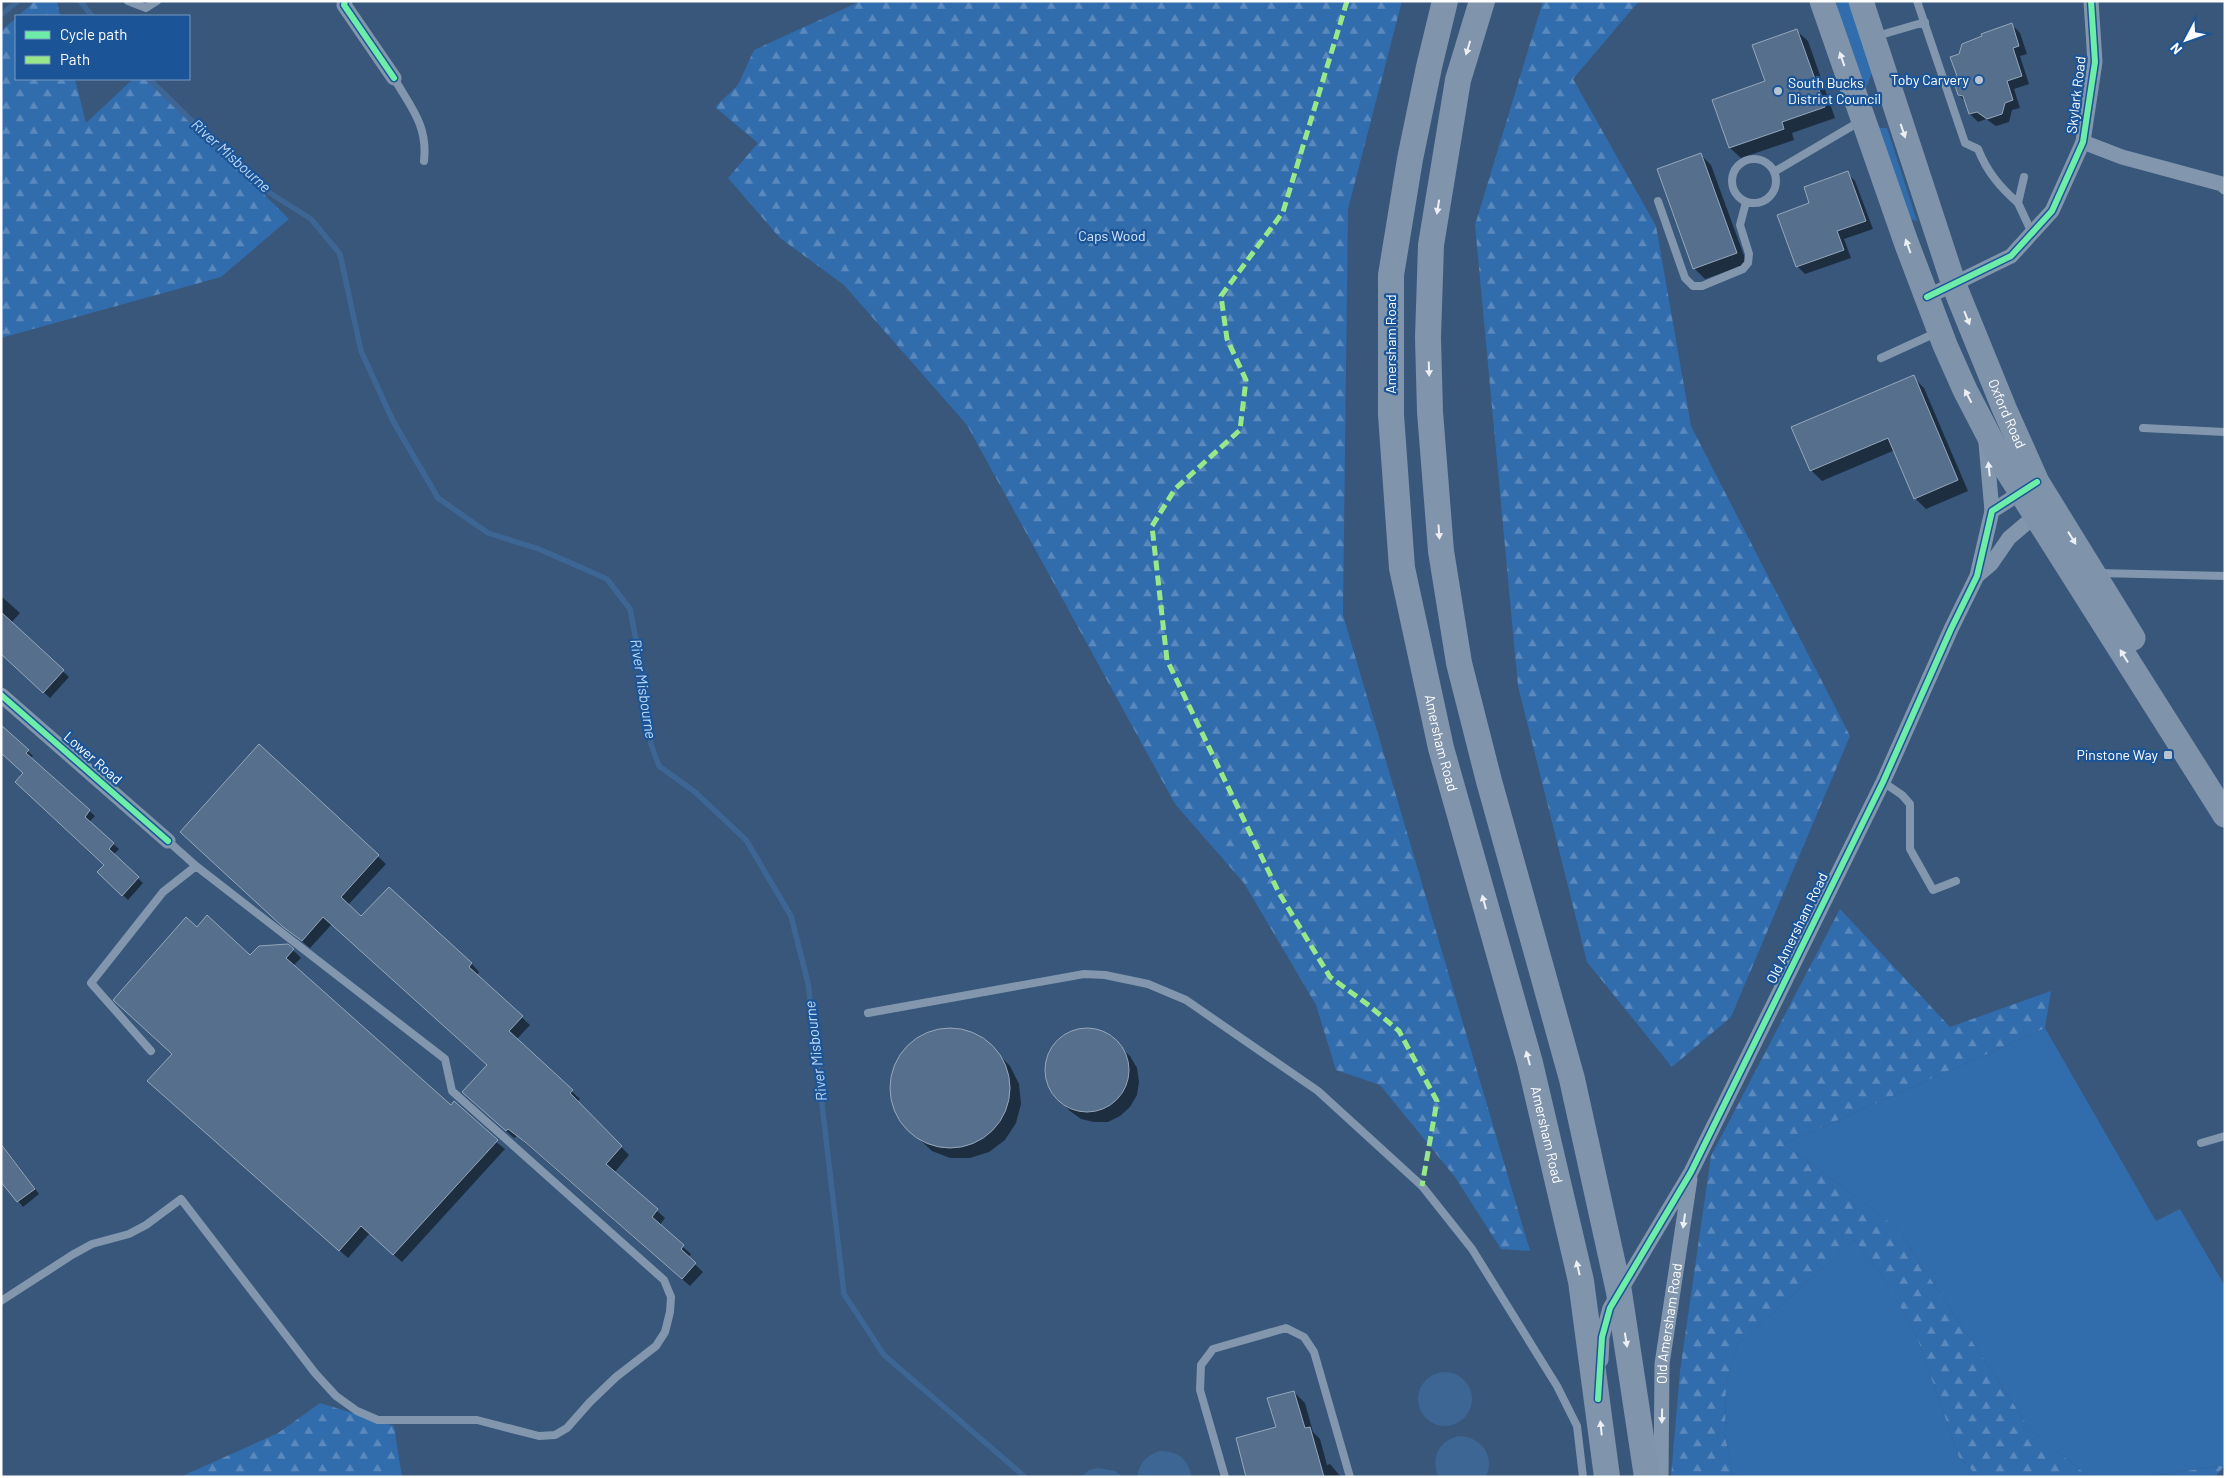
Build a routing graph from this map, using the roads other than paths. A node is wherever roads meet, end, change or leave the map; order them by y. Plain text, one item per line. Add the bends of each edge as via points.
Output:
1 (128, 1) edge
2 (157, 1) edge
3 (345, 1) edge
4 (1445, 1) edge
5 (1482, 1) edge
6 (1822, 1) edge
7 (1861, 1) edge
8 (1918, 1) edge
9 (2091, 1) edge
10 (1924, 22) junction
11 (1873, 38) junction
12 (394, 78) joint
13 (1890, 94) junction
14 (1863, 119) junction
15 (2083, 142) junction
16 (424, 160) dead end
17 (1774, 172) junction
18 (2024, 177) dead end
19 (2225, 187) edge
20 (1658, 201) dead end
21 (1746, 202) junction
22 (2018, 203) junction
23 (2032, 233) junction
24 (1954, 284) junction
25 (1926, 297) junction
26 (1940, 331) junction
27 (1881, 358) dead end
28 (1984, 427) junction
29 (2143, 428) dead end
30 (2225, 432) edge
31 (2029, 487) junction
32 (2043, 509) junction
33 (1992, 511) junction
34 (2094, 573) junction
35 (1977, 576) junction
36 (2225, 576) edge
37 (1, 694) edge
38 (1883, 782) junction
39 (2225, 793) edge
40 (2225, 815) edge
41 (168, 841) joint
42 (196, 866) junction
43 (1956, 881) dead end
44 (868, 1013) dead end
45 (151, 1051) dead end
46 (2225, 1136) edge
47 (2201, 1143) dead end
48 (1691, 1172) junction
49 (1619, 1292) junction
50 (1, 1301) edge
51 (1598, 1399) junction
52 (1224, 1477) edge
53 (1350, 1477) edge
54 (1584, 1477) edge
55 (1607, 1477) edge
56 (1647, 1477) edge
57 (1661, 1477) edge

1 - 2 lane via 146,8
3 - 12 street via 344,5
51 -> 4 highway, Amersham Road via 1581,1281 1530,1063 1441,748 1402,568 1391,415 1391,275 1412,150
5 -> 49 highway via 1458,80 1432,245 1428,338 1430,412 1441,551 1459,662 1572,1079
14 -> 6 main road
7 - 11 main road, Oxford Road
8 - 10 lane
9 - 15 street, Skylark Road via 2095,62
10 - 11 lane
10 - 22 lane via 1965,143 1978,149 1996,182
11 - 13 main road, Oxford Road
12 - 16 lane via 420,122 426,142
13 - 14 main road
13 -> 24 main road, Oxford Road
14 - 17 lane
25 -> 14 main road
15 - 19 street via 2122,157
15 - 23 street, Skylark Road via 2052,210
17 - 21 lane via 1776,181 1772,194 1761,202
17 - 21 lane via 1759,160 1752,159 1739,165 1734,171 1732,185
18 - 22 lane
20 - 21 lane via 1685,278 1692,286 1702,286 1743,269 1748,263 1749,254 1740,225
22 - 23 lane
23 - 24 street, Skylark Road via 2011,256
24 - 25 street, Skylark Road
24 -> 31 main road, Oxford Road via 2004,408
25 - 26 main road
26 - 27 lane
28 -> 26 main road
28 - 31 main road
33 -> 28 street, Old Amersham Road
29 - 30 lane
31 - 32 main road, Oxford Road
31 - 33 street
32 -> 34 main road, Oxford Road
32 - 35 street, Old Amersham Road via 2009,538 1991,564
40 -> 32 main road
33 - 35 street, Old Amersham Road
34 - 36 lane
34 - 39 main road, Oxford Road
35 - 38 street, Old Amersham Road
37 - 41 street, Lower Road
38 - 43 lane via 1910,804 1910,849 1933,890
38 - 48 street, Old Amersham Road
41 - 42 lane
42 - 45 lane via 163,892 91,983
42 - 50 lane via 445,1059 452,1091 664,1280 670,1297 665,1332 656,1346 616,1377 567,1428 555,1434 539,1436 477,1420 378,1420 343,1401 315,1373 180,1198 146,1225 72,1254
44 - 54 lane via 1084,974 1148,984 1186,1000 1318,1090 1422,1186 1472,1249 1557,1386 1577,1426
46 - 47 lane
48 - 49 street, Old Amersham Road
48 -> 57 street, Old Amersham Road via 1662,1364
49 - 51 street, Old Amersham Road via 1610,1308 1602,1337
49 -> 56 highway
55 -> 51 highway, Amersham Road
52 - 53 lane via 1200,1390 1201,1364 1213,1349 1286,1328 1304,1337 1314,1352

